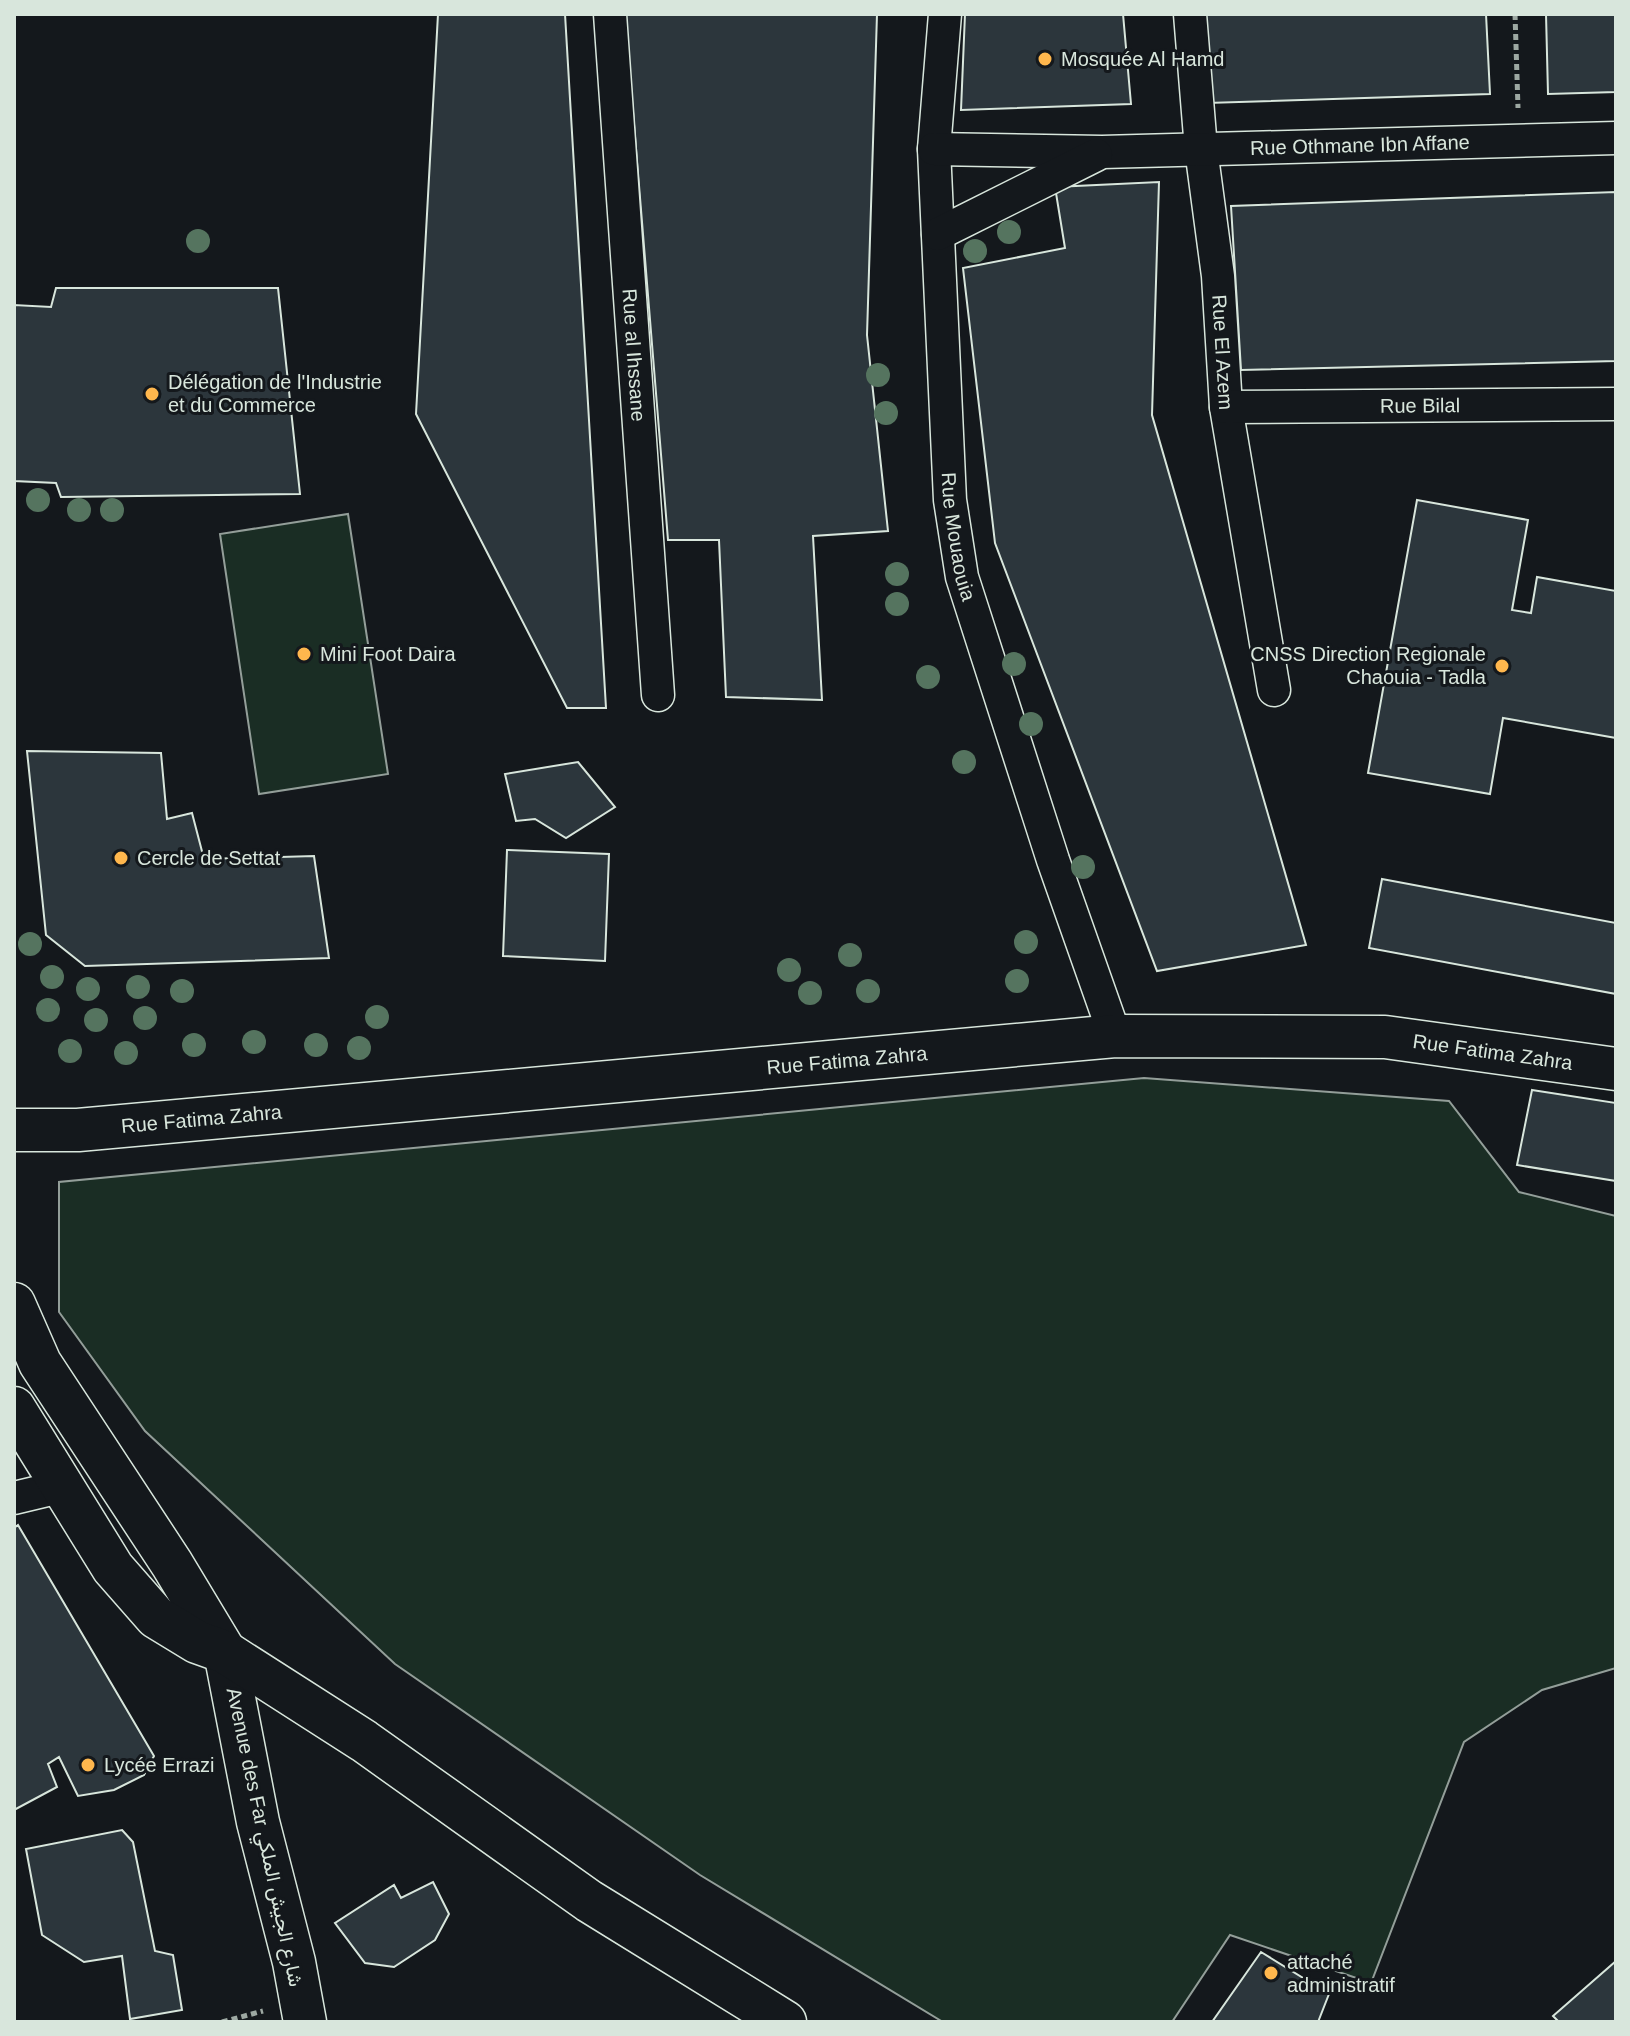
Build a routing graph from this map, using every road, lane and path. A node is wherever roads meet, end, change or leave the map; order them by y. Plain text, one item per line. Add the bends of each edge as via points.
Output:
1 (610, 14) edge
2 (945, 14) edge
3 (1190, 14) edge
4 (1515, 14) edge
5 (1616, 138) edge
6 (1519, 141) junction
7 (934, 149) junction
8 (1201, 149) junction
9 (1102, 152) junction
10 (938, 234) junction
11 (1616, 404) edge
12 (1226, 407) junction
13 (1274, 690) dead end
14 (658, 695) dead end
15 (1115, 1036) junction
16 (1616, 1069) edge
17 (14, 1130) edge
18 (78, 1130) junction
19 (14, 1159) edge
20 (14, 1304) edge
21 (14, 1408) edge
22 (64, 1486) junction
23 (14, 1498) edge
24 (225, 1652) junction
25 (305, 2022) edge
26 (785, 2022) edge

1 - 14 street, Rue al Ihssane
2 - 7 street, Rue Mouaouia
3 - 8 street, Rue El Azem
4 - 6 path
5 - 6 street, Rue Othmane Ibn Affane
6 - 8 street, Rue Othmane Ibn Affane
7 - 9 street, Rue Othmane Ibn Affane
7 - 10 street, Rue Mouaouia
8 - 9 street, Rue Othmane Ibn Affane
8 - 12 street, Rue El Azem via 1218,276
9 - 10 street, Rue Othmane Ibn Affane
10 - 15 street, Rue Mouaouia via 950,500 962,577
11 - 12 street, Rue Bilal
12 - 13 street, Rue El Azem
15 - 16 street, Rue Fatima Zahra via 1385,1037
15 - 18 street, Rue Fatima Zahra
17 - 18 street, Rue Fatima Zahra
18 - 19 street, Rue Fatima Zahra
20 - 24 street via 40,1363
21 - 22 street
22 - 23 street
22 - 24 street via 142,1605 170,1627
24 - 25 street, Avenue des Far شارع الجيش الملكي
24 - 26 street via 364,1741 589,1901

